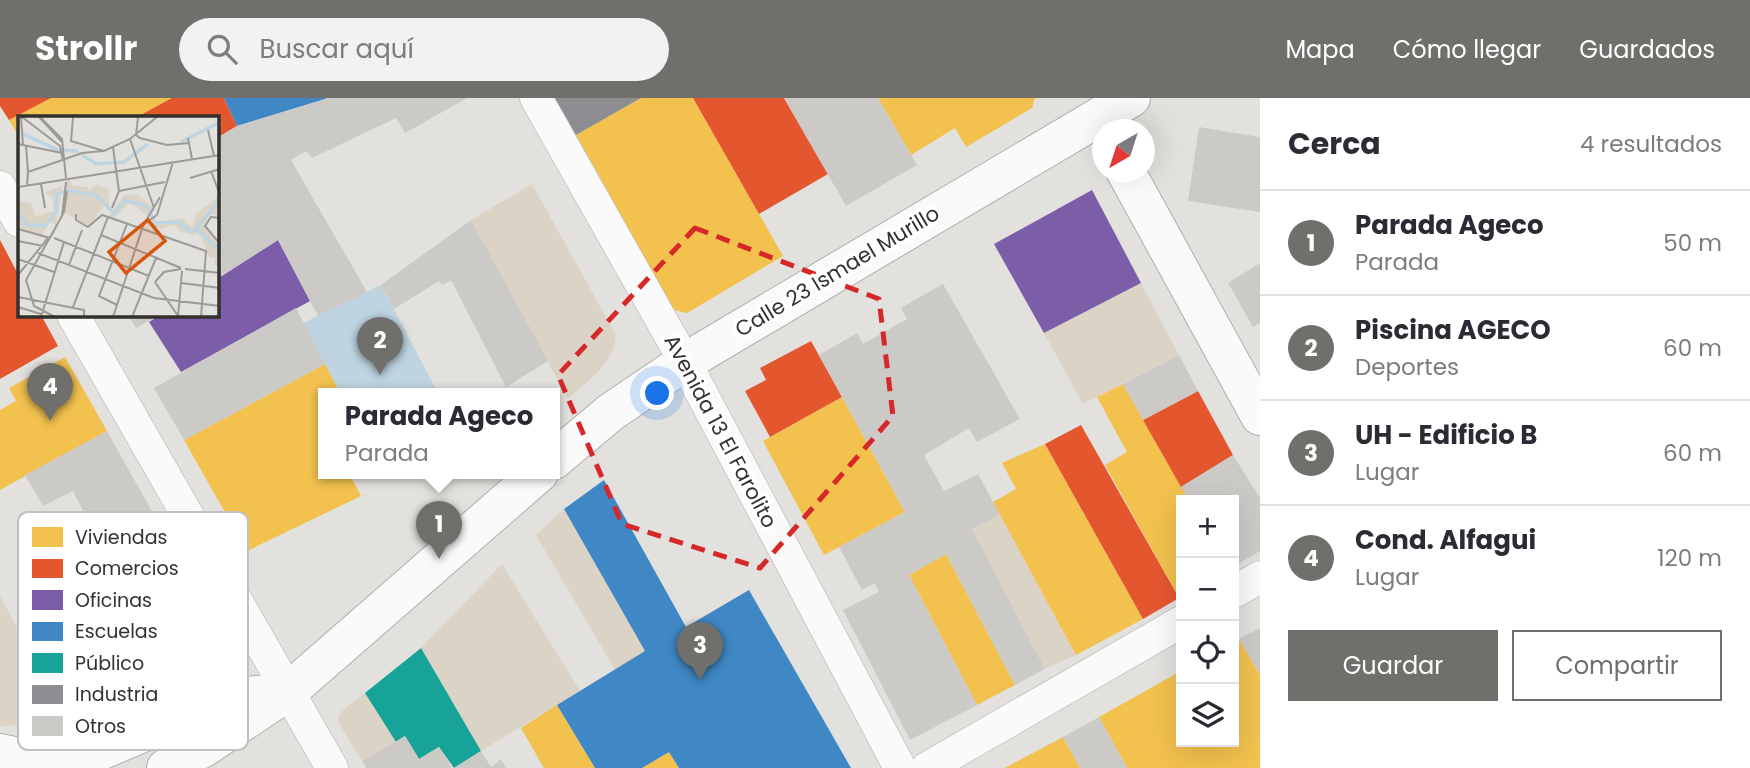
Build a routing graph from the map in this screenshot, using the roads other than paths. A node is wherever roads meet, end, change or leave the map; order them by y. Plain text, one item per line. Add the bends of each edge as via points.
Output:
1 (536, 98) edge
2 (1131, 98) edge
3 (1095, 115) edge
4 (1131, 182) edge
5 (0, 187) edge
6 (18, 219) edge
7 (74, 317) edge
8 (685, 362) junction
9 (1260, 416) edge
10 (560, 456) edge
11 (532, 479) edge
12 (186, 512) edge
13 (1260, 577) edge
14 (1239, 589) edge
15 (248, 620) edge
16 (1176, 625) edge
17 (289, 691) junction
18 (248, 696) edge
19 (248, 718) edge
20 (102, 750) edge
21 (199, 750) edge
22 (14, 756) edge
23 (166, 768) edge
24 (332, 768) edge
25 (900, 768) edge
26 (927, 768) edge

1 - 8 street, Avenida 13 El Farolito
2 - 3 main road, Calle 23 Ismael Murillo
3 - 8 main road, Calle 23 Ismael Murillo
4 - 9 main road
5 - 6 street
7 - 12 street
8 - 10 main road, Calle 23 Ismael Murillo via 611,412
8 - 25 street, Avenida 13 El Farolito
11 - 17 main road
13 - 14 street
15 - 17 street
16 - 26 street
17 - 18 main road
17 - 19 main road
17 - 24 street
20 - 22 main road via 56,762
21 - 23 main road

